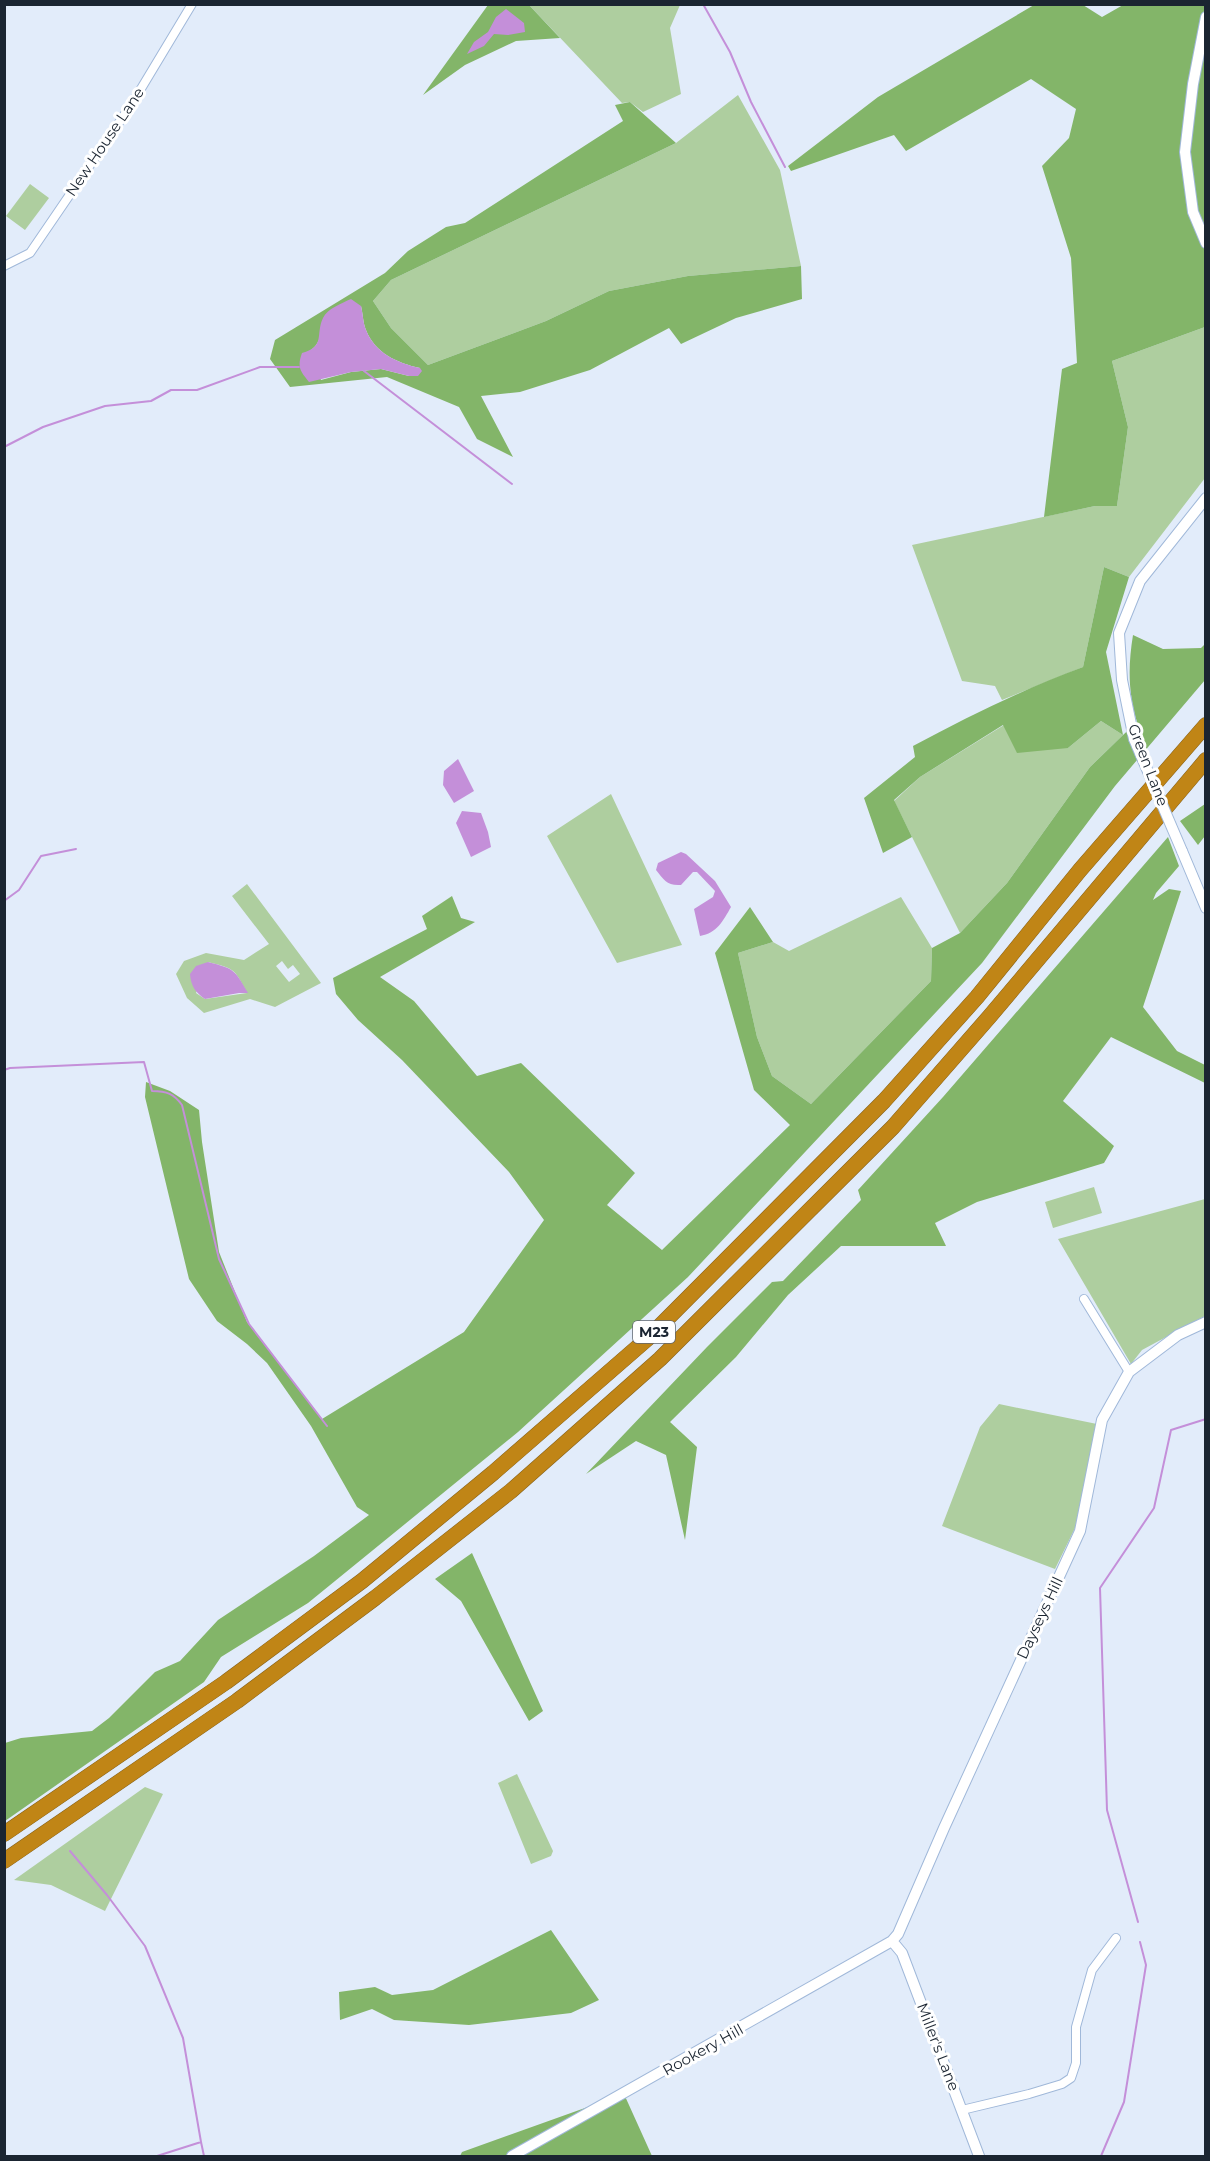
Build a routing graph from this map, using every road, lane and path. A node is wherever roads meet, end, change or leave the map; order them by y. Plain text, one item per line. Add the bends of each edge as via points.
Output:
1 (192, 4) edge
2 (1206, 17) edge
3 (1206, 243) edge
4 (4, 266) edge
5 (1206, 498) edge
6 (1206, 724) edge
7 (1206, 760) edge
8 (1206, 908) edge
9 (1084, 1299) dead end
10 (1206, 1322) edge
11 (1129, 1372) junction
12 (4, 1834) edge
13 (4, 1861) edge
14 (1116, 1938) dead end
15 (892, 1941) junction
16 (962, 2109) junction
17 (512, 2157) edge
18 (979, 2157) edge

1 - 4 street, New House Lane via 133,102 30,253
2 - 3 street via 1185,152 1193,212
5 - 8 street, Green Lane, bridge via 1140,581 1119,633 1122,680 1134,739
6 - 12 highway, M23 via 977,997 884,1101 647,1339 362,1581 226,1683
7 - 13 highway, M23 via 892,1127 660,1359 511,1491 375,1598 237,1701
9 - 11 street
10 - 11 street, Dayseys Hill via 1178,1335
11 - 15 street, Dayseys Hill via 1102,1420 1080,1531
14 - 16 street via 1092,1970 1076,2027 1076,2063 1071,2078 1029,2094
15 - 16 street, Miller's Lane via 902,1953
15 - 17 street, Rookery Hill
16 - 18 street, Miller's Lane

